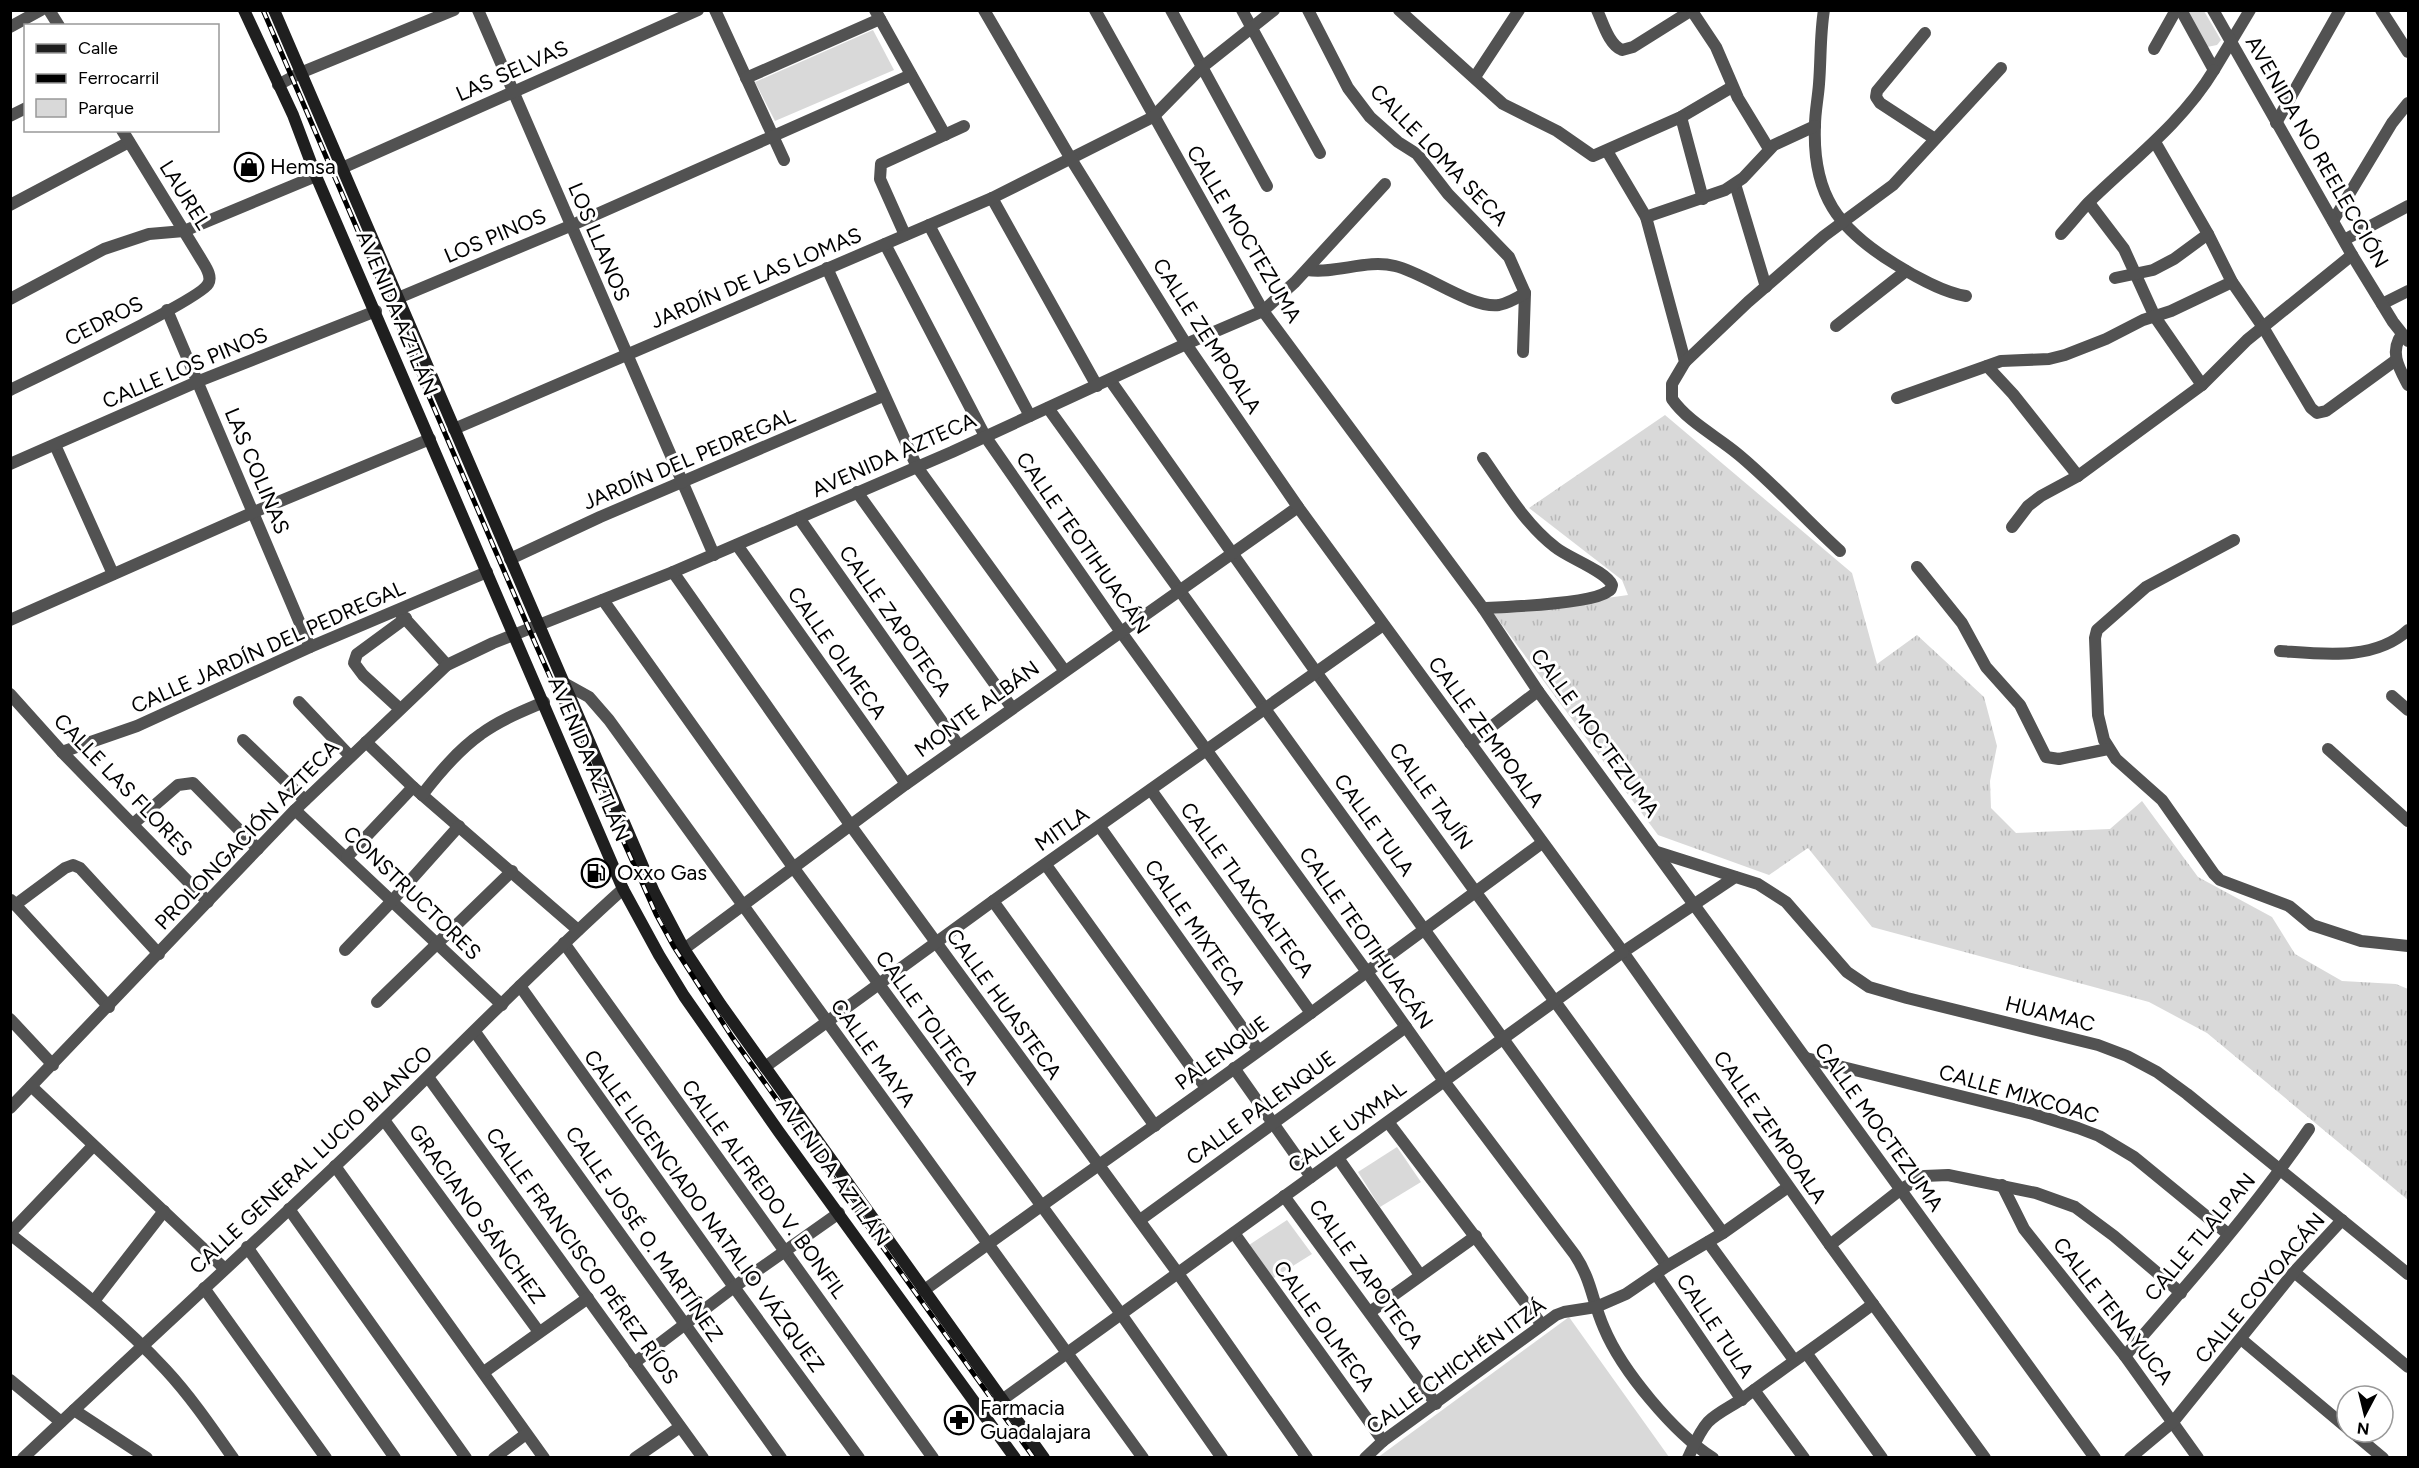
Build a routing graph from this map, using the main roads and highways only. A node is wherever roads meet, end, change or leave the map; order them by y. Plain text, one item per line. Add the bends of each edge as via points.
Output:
1 (244, 10) edge
2 (274, 11) edge
3 (1015, 1458) edge
4 (1044, 1458) edge

1 - 3 main road, AVENIDA AZTLÁN via 623,889 684,996
2 - 4 main road, AVENIDA AZTLÁN via 562,682 654,892 684,949

